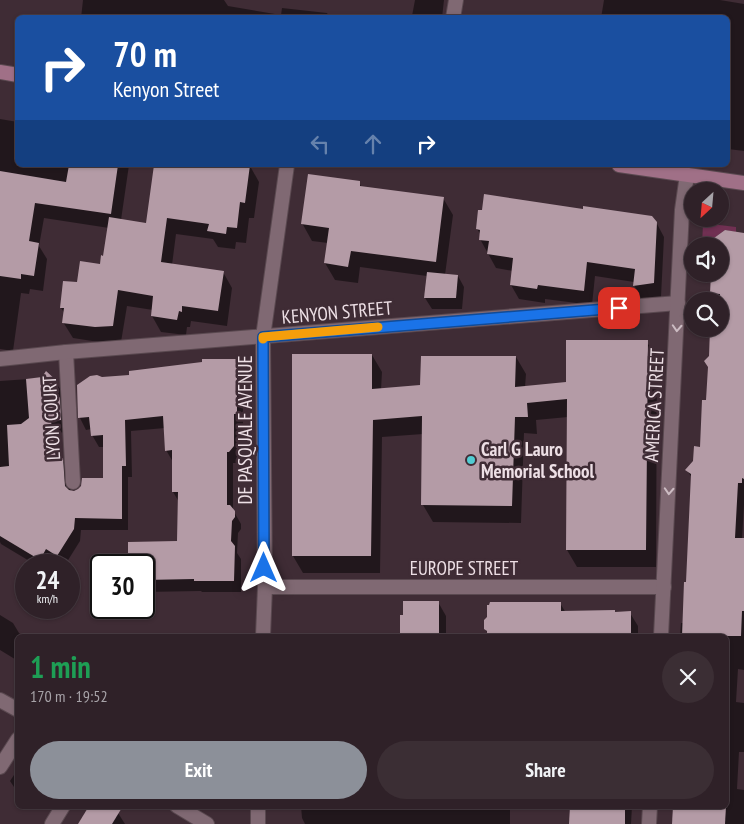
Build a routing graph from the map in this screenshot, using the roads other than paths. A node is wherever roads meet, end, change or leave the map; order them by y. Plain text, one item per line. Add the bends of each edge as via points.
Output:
1 (456, 0) edge
2 (454, 15) edge
3 (0, 72) edge
4 (15, 74) edge
5 (287, 167) edge
6 (633, 167) edge
7 (687, 175) junction
8 (744, 183) edge
9 (678, 303) junction
10 (263, 337) junction
11 (66, 352) junction
12 (0, 359) edge
13 (73, 482) dead end
14 (264, 587) junction
15 (664, 587) junction
16 (263, 634) edge
17 (661, 634) edge
18 (0, 700) edge
19 (15, 708) edge
20 (15, 744) edge
21 (0, 767) edge
22 (61, 809) edge
23 (182, 809) edge
24 (258, 809) edge
25 (650, 809) edge
26 (52, 824) edge
27 (208, 824) edge
28 (258, 824) edge
29 (649, 824) edge

1 - 2 street
3 - 4 main road
5 - 10 street, DE PASQUALE AVENUE
6 - 7 main road
7 - 8 main road
7 - 9 street, AMERICA STREET via 682,210
9 - 10 street, KENYON STREET
9 -> 15 street, AMERICA STREET
10 - 11 street, KENYON STREET
10 - 14 street, DE PASQUALE AVENUE
11 - 12 street, KENYON STREET
11 - 13 street, LYON COURT
14 - 15 street, EUROPE STREET
14 - 16 street, DE PASQUALE AVENUE
15 - 17 street, AMERICA STREET
18 - 19 street
20 - 21 street
22 - 26 street
23 - 27 street
24 - 28 street
25 - 29 street

